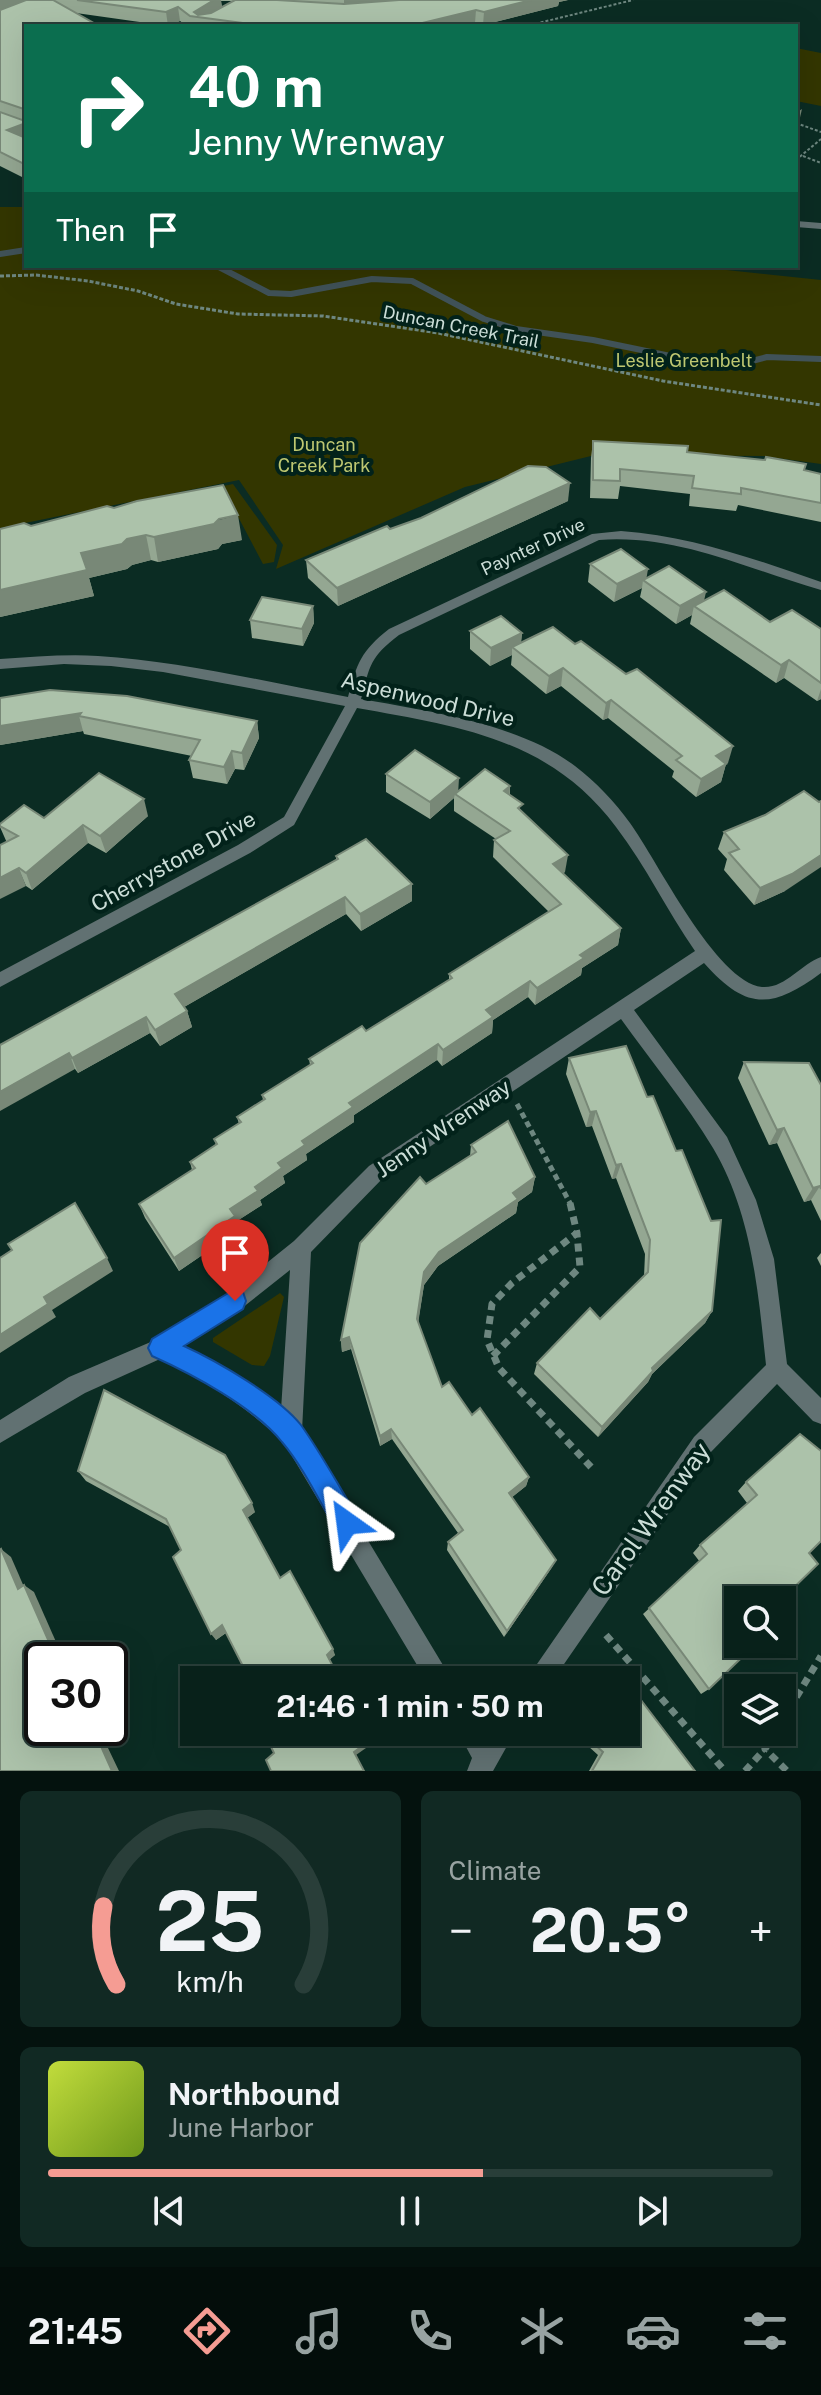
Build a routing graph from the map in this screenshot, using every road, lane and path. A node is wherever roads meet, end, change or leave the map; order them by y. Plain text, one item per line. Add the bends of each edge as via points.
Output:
1 (633, 0) edge
2 (534, 24) edge
3 (798, 124) edge
4 (821, 132) edge
5 (821, 139) edge
6 (802, 155) junction
7 (798, 158) edge
8 (821, 163) edge
9 (798, 224) edge
10 (821, 226) edge
11 (0, 276) edge
12 (821, 405) edge
13 (821, 586) edge
14 (0, 664) edge
15 (353, 703) junction
16 (704, 954) junction
17 (821, 964) edge
18 (0, 980) edge
19 (622, 1007) junction
20 (515, 1099) dead end
21 (577, 1233) junction
22 (301, 1248) junction
23 (160, 1348) junction
24 (493, 1356) junction
25 (777, 1369) junction
26 (821, 1413) edge
27 (0, 1432) edge
28 (291, 1433) junction
29 (591, 1467) dead end
30 (606, 1635) dead end
31 (821, 1656) edge
32 (432, 1666) edge
33 (548, 1666) edge
34 (796, 1698) edge
35 (494, 1746) edge
36 (767, 1746) edge
37 (765, 1749) junction
38 (483, 1764) edge
39 (725, 1771) edge
40 (745, 1771) edge
41 (787, 1771) edge

1 - 2 path
3 - 4 path
5 - 6 path
6 - 7 path
6 - 8 path
9 - 10 street
11 - 12 path, Duncan Creek Trail via 88,281 238,314 323,316 438,333 663,381
13 - 15 street, Paynter Drive via 755,562 641,536 596,537 394,632 365,660
14 - 15 street, Aspenwood Drive via 126,662
15 - 16 street, Aspenwood Drive via 521,743 566,766 625,827
15 - 18 street, Cherrystone Drive via 289,821
16 - 17 street, Aspenwood Drive via 739,986 764,994 788,986
16 - 19 street, Jenny Wrenway
19 - 22 street, Jenny Wrenway via 376,1172
19 - 25 street via 720,1143 746,1200 764,1259
20 - 21 path via 570,1201
21 - 24 path via 580,1267
21 - 24 path via 492,1304 487,1340
22 - 23 street, Jenny Wrenway via 235,1301
22 - 28 street
23 - 27 street, Jenny Wrenway via 77,1385
23 - 28 street via 199,1365
24 - 29 path
25 - 26 street
25 - 33 street, Carol Wrenway via 702,1445
28 - 32 street
30 - 39 path
31 - 34 path
35 - 38 street
36 - 37 path
37 - 40 path
37 - 41 path

